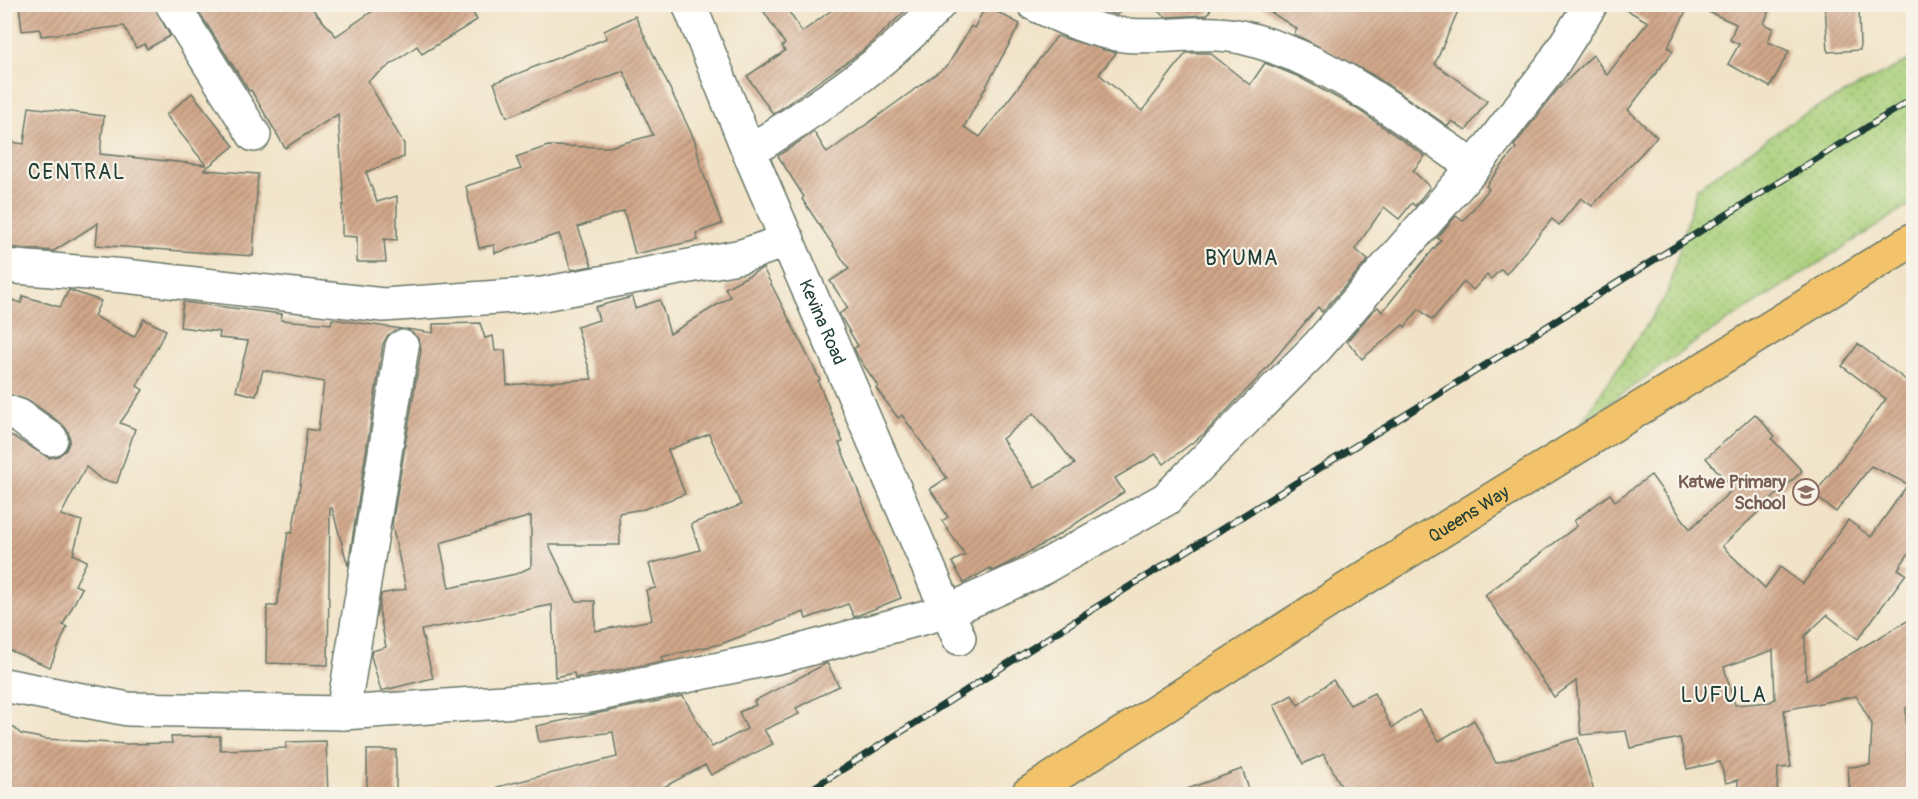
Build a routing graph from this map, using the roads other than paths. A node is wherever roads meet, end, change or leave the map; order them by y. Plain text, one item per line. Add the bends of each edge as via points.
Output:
1 (172, 4) edge
2 (689, 4) edge
3 (939, 4) edge
4 (1034, 4) edge
5 (1591, 4) edge
6 (254, 135) dead end
7 (749, 152) junction
8 (1474, 167) junction
9 (1914, 239) edge
10 (788, 240) junction
11 (4, 266) edge
12 (402, 347) dead end
13 (4, 411) edge
14 (51, 440) dead end
15 (954, 625) junction
16 (4, 684) edge
17 (343, 713) junction
18 (1028, 795) edge

1 - 6 street
2 - 7 street, Kevina Road
3 - 7 street via 915,32 873,67
4 - 8 street via 1085,28 1168,37 1213,33 1242,38 1316,63 1364,90
5 - 8 street via 1551,67
7 - 10 street, Kevina Road
8 - 15 street via 1317,347 1166,499 1033,573
9 - 18 highway, Queens Way via 1360,581
10 - 11 street via 742,256 543,294 383,305
10 - 15 street, Kevina Road
12 - 17 street
13 - 14 street via 19,416
15 - 17 street via 589,696
16 - 17 street via 128,709

